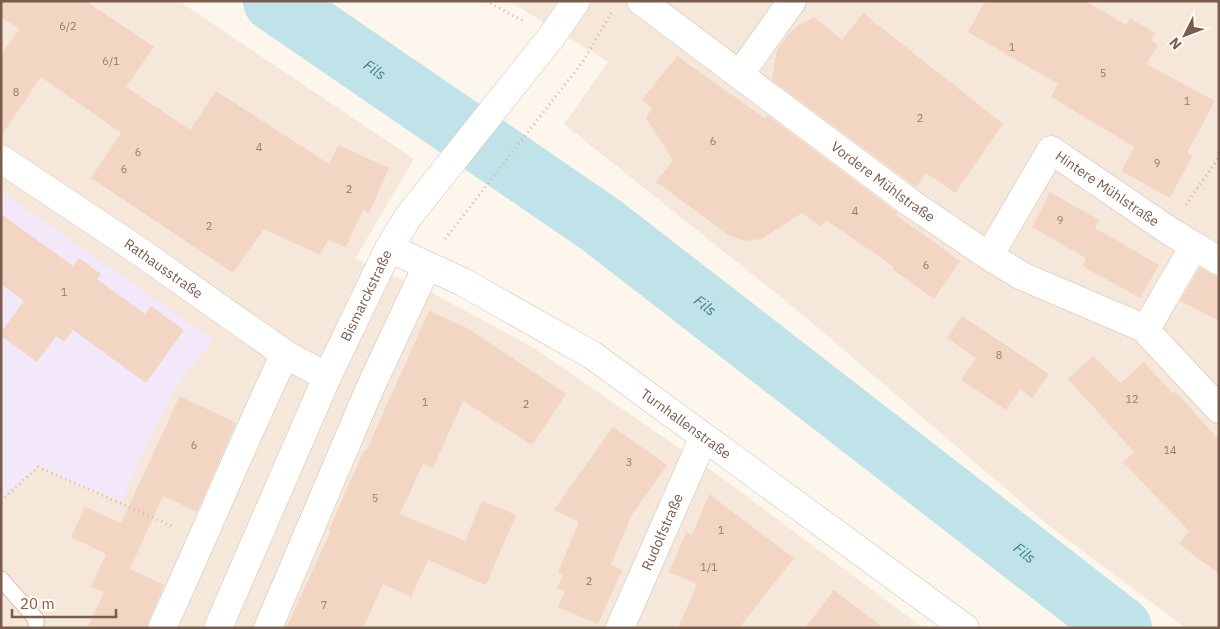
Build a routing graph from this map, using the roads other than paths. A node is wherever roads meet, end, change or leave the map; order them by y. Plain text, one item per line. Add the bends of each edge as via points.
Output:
1 (576, 1) edge
2 (641, 1) edge
3 (792, 1) edge
4 (744, 67) junction
5 (1, 159) edge
6 (1194, 246) junction
7 (390, 248) junction
8 (988, 256) junction
9 (1219, 261) edge
10 (426, 266) junction
11 (1146, 329) junction
12 (285, 354) junction
13 (327, 377) junction
14 (1219, 410) edge
15 (704, 437) junction
16 (1, 579) edge
17 (36, 628) edge
18 (162, 628) edge
19 (218, 628) edge
20 (268, 628) edge
21 (620, 628) edge
22 (965, 628) edge

1 - 7 street, Bismarckstraße via 552,36 408,217
2 - 4 street, Vordere Mühlstraße
3 - 4 street
4 - 8 street, Vordere Mühlstraße via 912,204
5 - 12 street, Rathausstraße
6 - 8 street, Hintere Mühlstraße via 1051,150
6 - 9 street, Hintere Mühlstraße
6 - 11 street
7 - 10 street, Turnhallenstraße
7 - 13 street, Bismarckstraße
8 - 11 street, Vordere Mühlstraße via 1022,276
10 - 15 street, Turnhallenstraße via 463,282 592,355
10 - 20 street via 370,388
11 - 14 street, Vordere Mühlstraße
12 - 13 street, Rathausstraße
12 - 18 street
13 - 19 street, Bismarckstraße
15 - 21 street, Rudolfstraße
15 - 22 street, Turnhallenstraße
16 - 17 lane via 36,619

